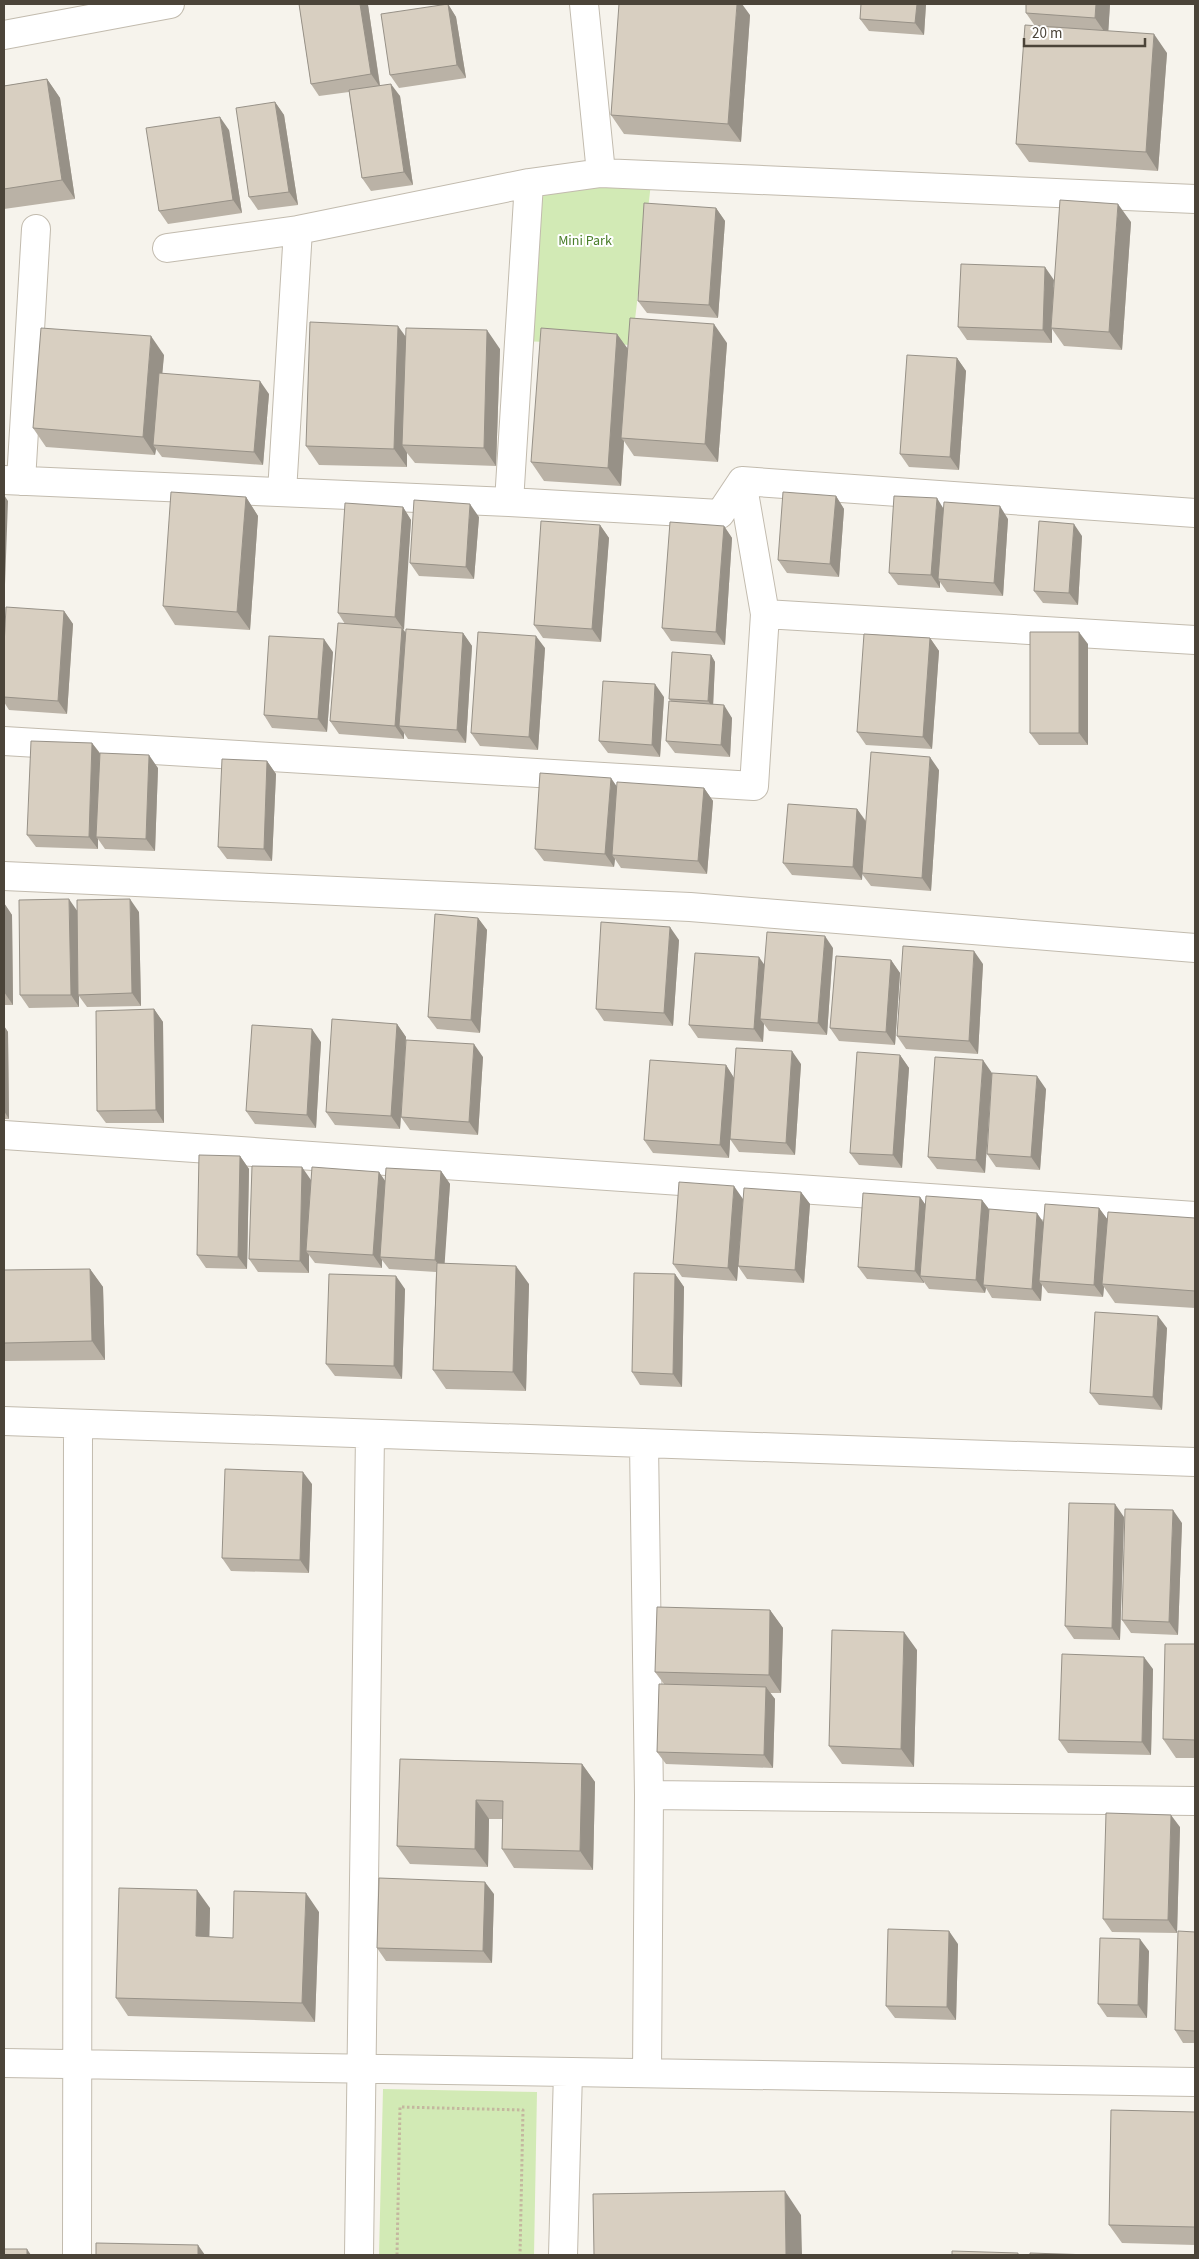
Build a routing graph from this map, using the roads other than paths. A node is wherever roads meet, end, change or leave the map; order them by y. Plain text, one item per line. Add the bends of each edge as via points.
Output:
1 (170, 4) edge
2 (584, 4) edge
3 (4, 35) edge
4 (601, 173) junction
5 (529, 183) junction
6 (1195, 198) edge
7 (36, 229) dead end
8 (298, 230) junction
9 (167, 248) dead end
10 (12, 480) edge
11 (742, 481) junction
12 (282, 492) junction
13 (509, 502) junction
14 (1195, 513) edge
15 (765, 614) junction
16 (1195, 640) edge
17 (4, 740) edge
18 (4, 876) edge
19 (1195, 948) edge
20 (4, 1135) edge
21 (1195, 1216) edge
22 (4, 1422) edge
23 (78, 1424) junction
24 (370, 1434) junction
25 (644, 1444) junction
26 (1195, 1462) edge
27 (649, 1795) junction
28 (1195, 1801) edge
29 (4, 2063) edge
30 (78, 2064) junction
31 (361, 2068) junction
32 (568, 2072) junction
33 (647, 2073) junction
34 (1195, 2082) edge
35 (78, 2255) edge
36 (359, 2255) edge
37 (563, 2255) edge

1 - 3 street
2 - 4 street
4 - 5 street
4 - 6 street
5 - 8 street
5 - 13 street
7 - 10 street
8 - 9 street
8 - 12 street
10 - 12 street
11 - 13 street via 720,514
11 - 14 street
11 - 15 street
12 - 13 street
15 - 16 street
15 - 17 street via 754,786
18 - 19 street via 690,907
20 - 21 street
22 - 23 street
23 - 24 street
23 - 30 street
24 - 25 street
24 - 31 street
25 - 26 street
25 - 27 street
27 - 28 street
27 - 33 street
29 - 30 street
30 - 31 street
30 - 35 street
31 - 32 street
31 - 36 street
32 - 33 street
32 - 37 street
33 - 34 street

